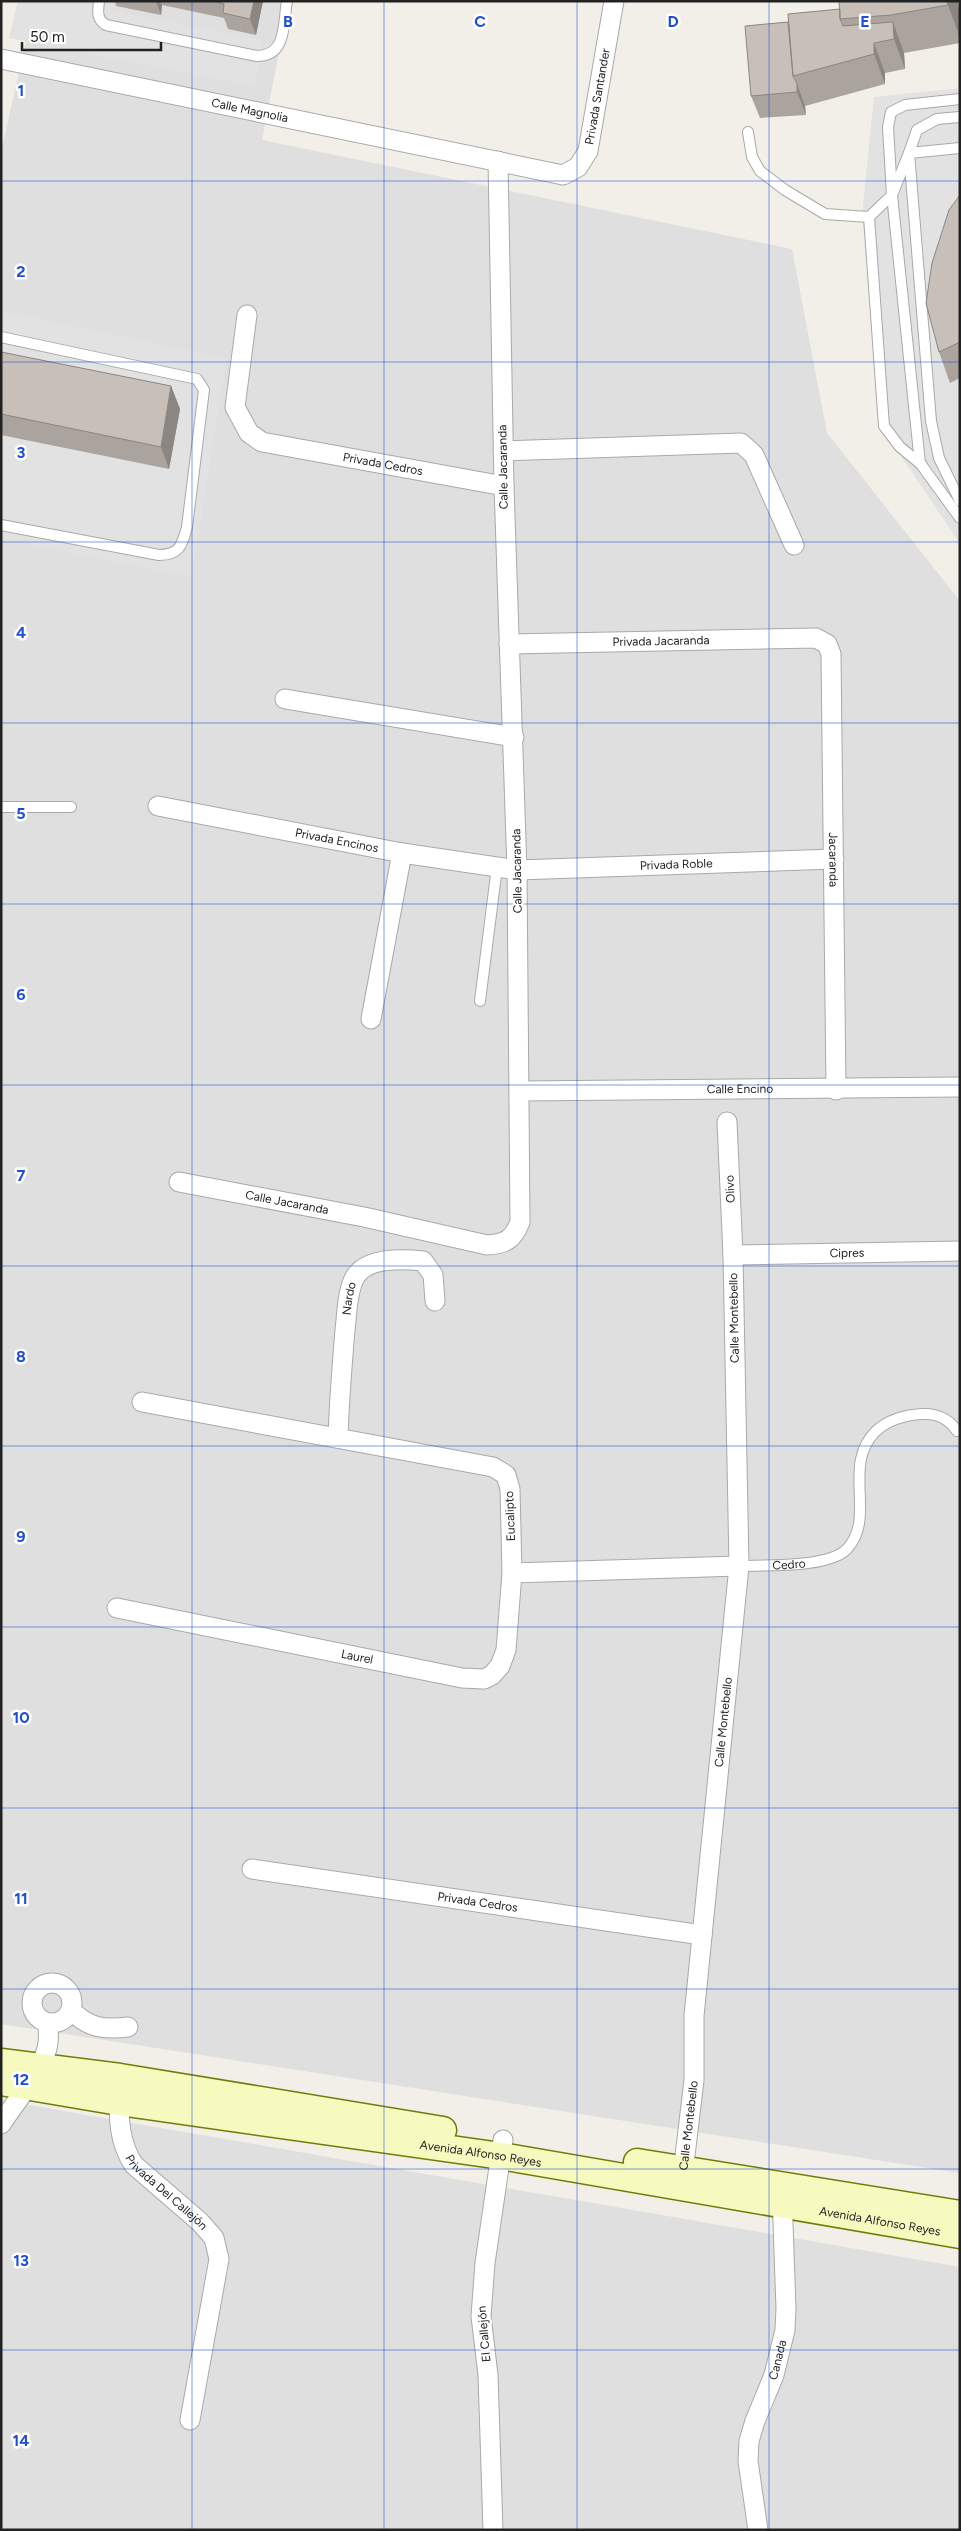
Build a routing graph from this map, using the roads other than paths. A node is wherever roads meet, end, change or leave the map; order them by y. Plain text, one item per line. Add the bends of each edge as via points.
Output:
1 (99, 1) edge
2 (288, 1) edge
3 (614, 1) edge
4 (1, 58) edge
5 (960, 99) edge
6 (960, 117) edge
7 (748, 132) dead end
8 (960, 148) edge
9 (909, 153) junction
10 (498, 162) junction
11 (892, 195) junction
12 (869, 217) junction
13 (247, 315) dead end
14 (1, 337) edge
15 (503, 451) junction
16 (920, 463) junction
17 (504, 486) junction
18 (959, 498) edge
19 (960, 518) edge
20 (1, 525) edge
21 (794, 545) dead end
22 (816, 638) joint
23 (509, 644) junction
24 (285, 698) dead end
25 (514, 737) junction
26 (158, 806) dead end
27 (1, 807) edge
28 (71, 807) dead end
29 (402, 853) junction
30 (834, 858) junction
31 (497, 867) junction
32 (517, 870) junction
33 (480, 1001) dead end
34 (370, 1019) dead end
35 (960, 1087) edge
36 (836, 1090) junction
37 (521, 1091) junction
38 (727, 1122) dead end
39 (179, 1182) dead end
40 (960, 1251) edge
41 (733, 1256) junction
42 (435, 1301) dead end
43 (142, 1402) dead end
44 (957, 1431) dead end
45 (338, 1438) junction
46 (739, 1566) junction
47 (512, 1573) junction
48 (117, 1608) dead end
49 (252, 1869) dead end
50 (702, 1935) junction
51 (71, 2010) junction
52 (48, 2023) junction
53 (128, 2027) dead end
54 (1, 2062) edge
55 (33, 2076) junction
56 (1, 2082) edge
57 (120, 2090) junction
58 (1, 2124) edge
59 (502, 2148) junction
60 (682, 2178) junction
61 (782, 2195) junction
62 (960, 2214) edge
63 (960, 2235) edge
64 (190, 2420) dead end
65 (493, 2530) edge
66 (758, 2530) edge

1 - 2 lane via 99,19 106,25 257,56 271,55 278,49
3 - 10 street, Privada Santander via 584,160 563,175
4 - 10 street, Calle Magnolia
5 - 11 lane via 905,105 891,112 888,127
6 - 9 lane via 937,119 917,130
7 - 12 lane via 752,157 760,171 785,190 825,214
8 - 9 lane
9 - 11 lane
9 - 18 lane via 931,421 939,458
10 - 15 street, Calle Jacaranda
11 - 12 lane
11 - 16 lane
12 - 16 lane via 884,426 900,447
13 - 17 street, Privada Cedros via 235,407 249,433 262,442
14 - 20 lane via 197,379 204,390 187,527 182,547 177,552 159,555
15 - 17 street, Calle Jacaranda
15 - 21 street via 741,443 754,455
16 - 18 lane
16 - 19 lane
17 - 23 street, Calle Jacaranda
22 - 23 street, Privada Jacaranda
22 - 30 street, Jacaranda via 827,644 831,654
23 - 25 street, Calle Jacaranda
24 - 25 street
25 - 32 street, Calle Jacaranda
26 - 29 street, Privada Encinos
27 - 28 lane
29 - 31 street, Privada Encinos
29 - 34 street
30 - 32 street, Privada Roble
30 - 36 street, Jacaranda
31 - 32 street, Privada Encinos
31 - 33 lane
32 - 37 street, Calle Jacaranda
35 - 36 street, Calle Encino
36 - 37 street, Calle Encino
37 - 39 street, Calle Jacaranda via 520,1222 509,1241 500,1245 486,1245 364,1217
38 - 41 street, Olivo
40 - 41 street, Cipres
41 - 46 street, Calle Montebello
42 - 45 street, Nardo via 433,1275 424,1261 399,1259 372,1264 355,1276 348,1306
43 - 45 street
44 - 46 lane, Cedro via 941,1416 925,1413 910,1414 880,1427 870,1437 861,1455 859,1525 846,1550 819,1560
45 - 47 street, Eucalipto via 493,1467 506,1476 510,1489
46 - 47 street, Cedro
46 - 50 street, Calle Montebello
47 - 48 street, Laurel via 506,1650 500,1666 484,1679 420,1671
49 - 50 street, Privada Cedros
50 - 60 street, Calle Montebello via 694,2016 694,2080
51 - 52 street via 62,2021
51 - 52 street via 72,2000 67,1990 58,1984 47,1984 38,1989 32,2009 38,2018
51 - 53 street via 88,2025
52 - 55 street via 48,2044
54 - 55 main road, Avenida Alfonso Reyes
55 - 56 main road, Avenida Alfonso Reyes
55 - 57 main road, Avenida Alfonso Reyes
55 - 58 street
57 - 59 main road, Avenida Alfonso Reyes
57 - 64 street, Privada Del Callejón via 122,2141 129,2157 209,2231 217,2248 217,2276
59 - 60 main road, Avenida Alfonso Reyes
59 - 65 street, El Callejón via 485,2263 481,2316 488,2375
60 - 61 main road, Avenida Alfonso Reyes
61 - 62 main road, Avenida Alfonso Reyes
61 - 63 main road, Avenida Alfonso Reyes
61 - 66 street, Canada via 785,2330 774,2375 749,2441 748,2461

